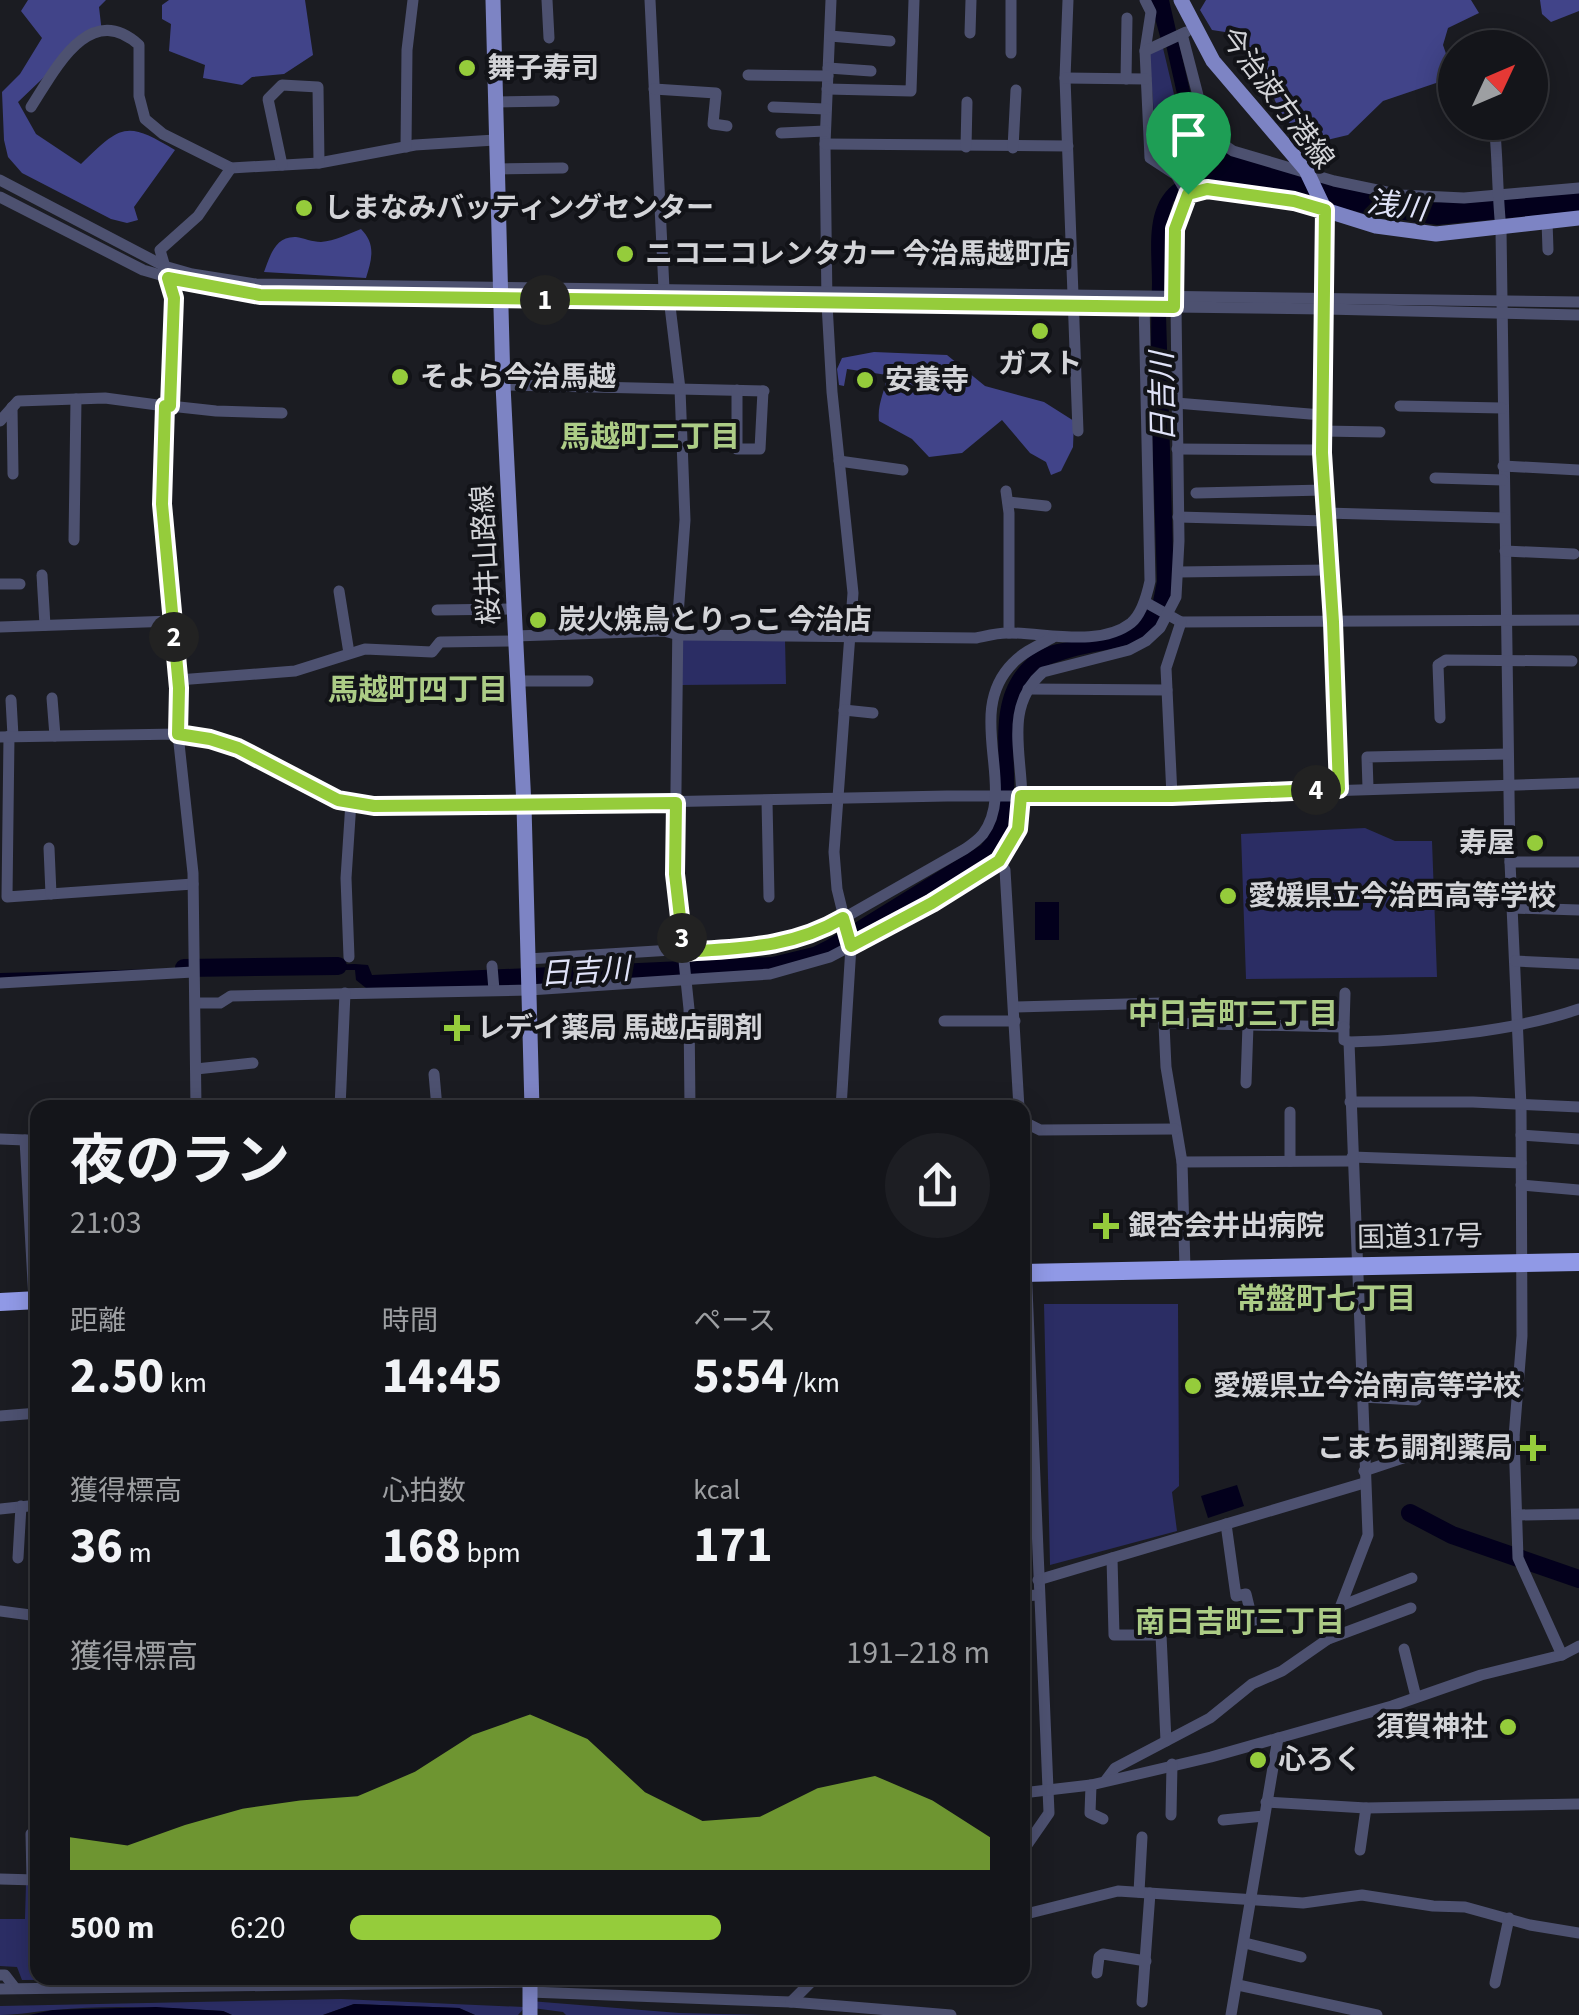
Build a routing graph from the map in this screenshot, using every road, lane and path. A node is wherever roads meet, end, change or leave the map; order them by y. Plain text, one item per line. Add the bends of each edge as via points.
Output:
1 (413, 0) edge
2 (493, 0) edge
3 (547, 0) edge
4 (650, 0) edge
5 (831, 0) edge
6 (914, 0) edge
7 (971, 0) edge
8 (1011, 0) edge
9 (1068, 0) edge
10 (1145, 0) edge
11 (1181, 0) edge
12 (1127, 18) dead end
13 (1188, 31) junction
14 (970, 33) dead end
15 (830, 36) junction
16 (549, 38) dead end
17 (890, 41) dead end
18 (1145, 51) junction
19 (1010, 52) dead end
20 (871, 70) dead end
21 (748, 75) dead end
22 (828, 78) junction
23 (1065, 78) junction
24 (1126, 79) junction
25 (1146, 80) junction
26 (654, 89) junction
27 (1016, 90) dead end
28 (554, 101) dead end
29 (494, 102) junction
30 (967, 102) dead end
31 (30, 107) dead end
32 (773, 107) dead end
33 (826, 108) junction
34 (728, 126) dead end
35 (781, 134) dead end
36 (825, 138) junction
37 (495, 140) junction
38 (1496, 140) edge
39 (1068, 146) junction
40 (406, 147) junction
41 (966, 147) junction
42 (1013, 148) junction
43 (318, 164) junction
44 (282, 165) junction
45 (231, 168) junction
46 (563, 168) dead end
47 (496, 169) junction
48 (1308, 174) junction
49 (0, 180) edge
50 (1579, 188) edge
51 (1188, 194) junction
52 (0, 196) edge
53 (1497, 198) junction
54 (1322, 207) junction
55 (1579, 218) edge
56 (1546, 221) junction
57 (1500, 225) junction
58 (1548, 250) dead end
59 (166, 272) junction
60 (502, 293) junction
61 (667, 293) junction
62 (827, 297) junction
63 (1075, 301) junction
64 (1145, 302) junction
65 (1174, 302) junction
66 (1579, 302) edge
67 (1324, 304) junction
68 (1501, 308) junction
69 (1579, 315) edge
70 (502, 385) junction
71 (680, 389) junction
72 (737, 390) junction
73 (76, 399) junction
74 (1176, 403) junction
75 (168, 406) junction
76 (1400, 406) dead end
77 (12, 407) junction
78 (1502, 408) junction
79 (282, 413) dead end
80 (1322, 415) junction
81 (0, 420) edge
82 (1322, 430) junction
83 (1078, 431) dead end
84 (1380, 432) dead end
85 (1177, 449) junction
86 (1322, 450) junction
87 (840, 461) junction
88 (903, 470) dead end
89 (1579, 470) edge
90 (1503, 473) junction
91 (12, 474) dead end
92 (1436, 478) dead end
93 (1324, 490) junction
94 (1196, 493) dead end
95 (1046, 506) dead end
96 (1178, 517) junction
97 (1326, 517) junction
98 (1504, 518) junction
99 (74, 540) dead end
100 (1505, 550) junction
101 (1574, 554) dead end
102 (1330, 570) junction
103 (1178, 572) junction
104 (42, 574) dead end
105 (0, 584) edge
106 (20, 584) dead end
107 (339, 590) dead end
108 (1145, 602) junction
109 (513, 609) junction
110 (437, 610) dead end
111 (1168, 614) junction
112 (1579, 620) edge
113 (173, 621) junction
114 (1181, 622) junction
115 (1333, 622) junction
116 (1506, 622) junction
117 (46, 625) junction
118 (0, 627) edge
119 (1008, 633) junction
120 (850, 634) junction
121 (679, 635) junction
122 (515, 638) junction
123 (1053, 638) junction
124 (349, 653) junction
125 (1507, 660) junction
126 (1572, 661) dead end
127 (1015, 662) junction
128 (178, 680) junction
129 (517, 681) junction
130 (588, 681) dead end
131 (1032, 683) junction
132 (1167, 690) junction
133 (52, 698) dead end
134 (11, 700) dead end
135 (844, 710) junction
136 (873, 713) dead end
137 (1440, 718) dead end
138 (178, 734) junction
139 (7, 736) edge
140 (55, 736) junction
141 (1508, 754) junction
142 (1509, 783) junction
143 (1579, 783) edge
144 (1368, 788) junction
145 (1339, 789) junction
146 (1020, 796) junction
147 (1172, 796) junction
148 (994, 797) junction
149 (836, 799) junction
150 (766, 801) junction
151 (351, 802) junction
152 (676, 803) junction
153 (524, 806) junction
154 (49, 848) dead end
155 (999, 861) junction
156 (1510, 862) junction
157 (1579, 862) edge
158 (193, 884) junction
159 (51, 894) junction
160 (769, 897) dead end
161 (1512, 908) junction
162 (1579, 910) edge
163 (843, 918) junction
164 (851, 945) junction
165 (684, 952) junction
166 (349, 957) dead end
167 (528, 960) junction
168 (1515, 961) junction
169 (1579, 964) edge
170 (492, 966) dead end
171 (193, 968) junction
172 (687, 979) junction
173 (0, 983) edge
174 (529, 989) junction
175 (494, 990) junction
176 (345, 994) junction
177 (1346, 994) dead end
178 (196, 1003) junction
179 (1014, 1007) junction
180 (1579, 1009) edge
181 (944, 1021) dead end
182 (1015, 1021) junction
183 (1164, 1023) junction
184 (1518, 1023) junction
185 (1248, 1025) junction
186 (1344, 1027) junction
187 (1349, 1042) junction
188 (253, 1063) dead end
189 (196, 1069) junction
190 (434, 1074) dead end
191 (1246, 1083) dead end
192 (196, 1100) edge
193 (340, 1100) edge
194 (436, 1100) edge
195 (532, 1100) edge
196 (690, 1100) edge
197 (841, 1100) edge
198 (1019, 1100) edge
199 (1350, 1102) junction
200 (1521, 1106) junction
201 (1579, 1107) edge
202 (1290, 1112) dead end
203 (1030, 1125) edge
204 (1175, 1130) junction
205 (1521, 1135) junction
206 (0, 1138) edge
207 (1579, 1139) edge
208 (30, 1140) edge
209 (1352, 1159) junction
210 (1290, 1161) junction
211 (1182, 1162) junction
212 (1521, 1163) junction
213 (1521, 1186) junction
214 (1579, 1190) edge
215 (1522, 1262) junction
216 (1579, 1262) edge
217 (1357, 1266) junction
218 (1186, 1269) junction
219 (1030, 1273) edge
220 (30, 1300) edge
221 (0, 1302) edge
222 (1362, 1397) junction
223 (1416, 1400) dead end
224 (30, 1414) edge
225 (0, 1416) edge
226 (1514, 1437) junction
227 (1364, 1477) junction
228 (30, 1505) edge
229 (21, 1506) junction
230 (0, 1509) edge
231 (1579, 1514) edge
232 (1518, 1516) junction
233 (1226, 1524) junction
234 (1030, 1537) edge
235 (18, 1558) dead end
236 (1112, 1558) junction
237 (1412, 1578) dead end
238 (1038, 1580) junction
239 (1038, 1595) junction
240 (1030, 1596) edge
241 (1343, 1606) junction
242 (1412, 1608) dead end
243 (0, 1611) edge
244 (30, 1615) edge
245 (1254, 1627) dead end
246 (1328, 1640) junction
247 (1579, 1646) edge
248 (1404, 1649) dead end
249 (1562, 1655) junction
250 (1416, 1697) junction
251 (1278, 1738) junction
252 (1166, 1741) junction
253 (1172, 1764) junction
254 (1106, 1780) junction
255 (1091, 1785) junction
256 (1048, 1790) junction
257 (1030, 1792) edge
258 (1266, 1802) junction
259 (1579, 1804) edge
260 (1366, 1808) junction
261 (1171, 1815) dead end
262 (1264, 1816) junction
263 (1103, 1818) dead end
264 (1223, 1820) dead end
265 (1030, 1829) edge
266 (1036, 1831) junction
267 (1142, 1837) dead end
268 (1030, 1840) edge
269 (1360, 1850) dead end
270 (0, 1879) edge
271 (30, 1880) edge
272 (1144, 1893) junction
273 (1253, 1900) junction
274 (1030, 1913) edge
275 (1509, 1918) junction
276 (1579, 1933) edge
277 (1245, 1943) junction
278 (1300, 1956) dead end
279 (1146, 1961) junction
280 (1098, 1973) dead end
281 (0, 1975) edge
282 (1495, 1983) dead end
283 (1238, 1984) junction
284 (808, 1985) edge
285 (15, 1988) junction
286 (0, 1989) edge
287 (530, 1994) edge
288 (791, 2002) junction
289 (1142, 2002) dead end
290 (952, 2015) edge
291 (1231, 2015) edge
292 (1373, 2015) edge

1 - 40 street
2 - 29 main road, 桜井山路線
3 - 16 street
4 - 26 street
5 - 15 street
6 - 22 street via 911,91
7 - 14 street
8 - 19 street
9 - 23 street
10 - 18 street
11 - 13 main road, 今治波方港線
12 - 24 street
13 - 18 street
13 - 48 main road, 今治波方港線
13 - 48 street via 1208,134 1232,151
15 - 17 street
15 - 22 street
18 - 25 street
20 - 22 street
21 - 22 street
22 - 33 street
23 - 24 street
23 - 39 street
24 - 25 street
25 - 51 street via 1150,158 1176,175
26 - 34 street via 716,93 714,124
26 - 61 street
27 - 42 street
28 - 29 street
29 - 37 main road, 桜井山路線
30 - 41 street
31 - 45 street via 81,37 120,30 139,45 145,119
32 - 33 street
33 - 36 street
35 - 36 street
36 - 41 street
36 - 62 street
37 - 40 street
37 - 47 main road, 桜井山路線
38 - 53 street
39 - 42 street
39 - 63 street
40 - 43 street
41 - 42 street
43 - 44 street
43 - 44 street via 318,87 282,85 268,99
44 - 45 street
45 - 59 street via 198,216 160,250
46 - 47 street
47 - 60 main road, 桜井山路線
48 - 53 street via 1400,196
48 - 54 main road, 今治波方港線
49 - 59 street
50 - 53 street
51 - 54 street via 1207,189
51 - 65 street via 1176,224
52 - 59 street via 124,262
53 - 57 street
54 - 57 main road, 今治波方港線 via 1376,226 1436,234
54 - 67 street
55 - 56 main road, 今治波方港線
56 - 57 main road, 今治波方港線
56 - 58 street
57 - 68 street
59 - 60 street via 256,284
59 - 75 street via 174,298
60 - 61 street
60 - 70 main road, 桜井山路線
61 - 62 street
61 - 71 street
62 - 63 street
62 - 87 street
63 - 64 street
63 - 83 street
64 - 65 street
64 - 108 street
65 - 67 street
65 - 74 street
66 - 68 street
67 - 68 street
67 - 80 street
68 - 69 street
68 - 78 street
70 - 71 street
70 - 109 main road, 桜井山路線
71 - 72 street
71 - 121 street via 685,520
72 - 72 street via 763,391 760,449 738,448
73 - 75 street
73 - 77 street via 18,401
73 - 99 street
74 - 80 street
74 - 85 street
75 - 79 street
75 - 113 street via 162,504
76 - 78 street
77 - 81 street
77 - 91 street
78 - 90 street
80 - 82 street
82 - 84 street
82 - 86 street
85 - 86 street
85 - 96 street
86 - 93 street
87 - 88 street
87 - 120 street via 853,593
89 - 90 street
90 - 92 street
90 - 98 street
93 - 94 street
93 - 97 street
95 - 119 street via 1007,496
96 - 97 street
96 - 103 street
97 - 98 street
97 - 102 street
98 - 100 street
100 - 101 street
100 - 116 street
102 - 103 street
102 - 115 street
103 - 111 street
104 - 117 street
105 - 106 street
107 - 124 street
108 - 111 street
108 - 123 street via 1132,622 1111,632
109 - 110 street
109 - 122 main road, 桜井山路線
111 - 114 street
111 - 131 street via 1146,642 1055,667
112 - 116 street
113 - 117 street
113 - 128 street
114 - 115 street
114 - 132 street via 1166,668
115 - 116 street
115 - 145 street
116 - 125 street
117 - 118 street
119 - 120 street
119 - 123 street
120 - 121 street
120 - 135 street
121 - 122 street
121 - 152 street
122 - 124 street via 440,642 432,652
122 - 129 main road, 桜井山路線
123 - 127 street
124 - 128 street via 296,671
125 - 126 street
125 - 137 street via 1438,665
125 - 141 street
127 - 131 street
127 - 148 street via 991,704
128 - 138 street
129 - 130 street
129 - 153 main road, 桜井山路線
131 - 132 street
131 - 146 street via 1017,722
132 - 147 street
133 - 140 street
134 - 139 street
135 - 136 street
135 - 149 street
138 - 140 street
138 - 151 street via 238,748
138 - 158 street
139 - 140 street
139 - 159 street via 7,897
141 - 142 street
141 - 144 street via 1366,757
142 - 143 street
142 - 144 street
142 - 156 street
144 - 145 street
145 - 147 street
146 - 147 street
146 - 148 street
146 - 155 street via 1018,829
148 - 149 street
148 - 163 street via 990,821 965,850
149 - 150 street
149 - 163 street via 834,852
150 - 152 street
150 - 160 street
151 - 153 street
151 - 166 street
152 - 153 street
152 - 165 street
153 - 167 main road, 桜井山路線
154 - 159 street
155 - 164 street
155 - 179 street via 1005,870
156 - 157 street
156 - 161 street
158 - 159 street
158 - 171 street
161 - 162 street
161 - 168 street
163 - 164 street
163 - 165 street via 783,943
164 - 172 street via 805,967
164 - 197 street
165 - 167 street
165 - 172 street
167 - 174 main road, 桜井山路線
168 - 169 street
168 - 184 street
170 - 175 street
171 - 173 street
171 - 178 street
172 - 174 street
172 - 196 street
174 - 175 street
174 - 195 main road, 桜井山路線
175 - 176 street
176 - 178 street
176 - 193 street
177 - 186 street
178 - 189 street
179 - 182 street
179 - 183 street via 1163,1003
180 - 184 street
181 - 182 street
182 - 198 street
183 - 185 street
183 - 204 street
184 - 187 street
184 - 200 street
185 - 186 street
185 - 191 street
186 - 187 street
187 - 199 street
188 - 189 street
189 - 192 street
190 - 194 street
199 - 200 street
199 - 209 street
200 - 201 street
200 - 205 street
202 - 210 street
203 - 204 street
204 - 211 street
205 - 207 street
205 - 212 street
206 - 208 street
209 - 210 street
209 - 212 street
209 - 217 street
210 - 211 street
211 - 218 street
212 - 213 street
213 - 214 street
213 - 215 street
215 - 216 highway, 国道317号
215 - 217 highway, 国道317号
215 - 226 street
217 - 218 highway, 国道317号
217 - 222 street
218 - 219 highway, 国道317号
220 - 221 highway
222 - 223 street
222 - 227 street
224 - 225 street
226 - 227 street via 1444,1444
226 - 232 street
227 - 233 street
227 - 241 street via 1368,1535
228 - 229 street
229 - 230 street
229 - 235 street
231 - 232 street
232 - 249 street via 1518,1558
233 - 236 street
233 - 245 street via 1236,1596 1246,1594
234 - 238 street
236 - 238 street
236 - 252 street via 1114,1635 1162,1635
237 - 241 street
238 - 239 street
239 - 240 street
239 - 256 street
241 - 246 street
242 - 246 street
243 - 244 street
246 - 252 street
247 - 249 street
248 - 250 street
249 - 250 street
250 - 251 street
251 - 253 street
251 - 258 street
252 - 254 street via 1115,1768
253 - 254 street
253 - 261 street
254 - 255 street
255 - 256 street
255 - 263 street via 1090,1814
256 - 257 street
256 - 266 street via 1049,1813
258 - 260 street
258 - 262 street
259 - 260 street
260 - 269 street
262 - 264 street
262 - 273 street
265 - 266 street
266 - 268 street
267 - 272 street
270 - 271 street
272 - 273 street
272 - 274 street via 1118,1891
272 - 279 street
273 - 275 street via 1303,1903 1362,1895
273 - 277 street
275 - 276 street
275 - 282 street
277 - 278 street
277 - 283 street
279 - 280 street via 1103,1954
279 - 289 street
281 - 285 street
283 - 291 street
283 - 292 street
284 - 288 street
285 - 286 street
285 - 287 street
287 - 288 street
288 - 290 street

